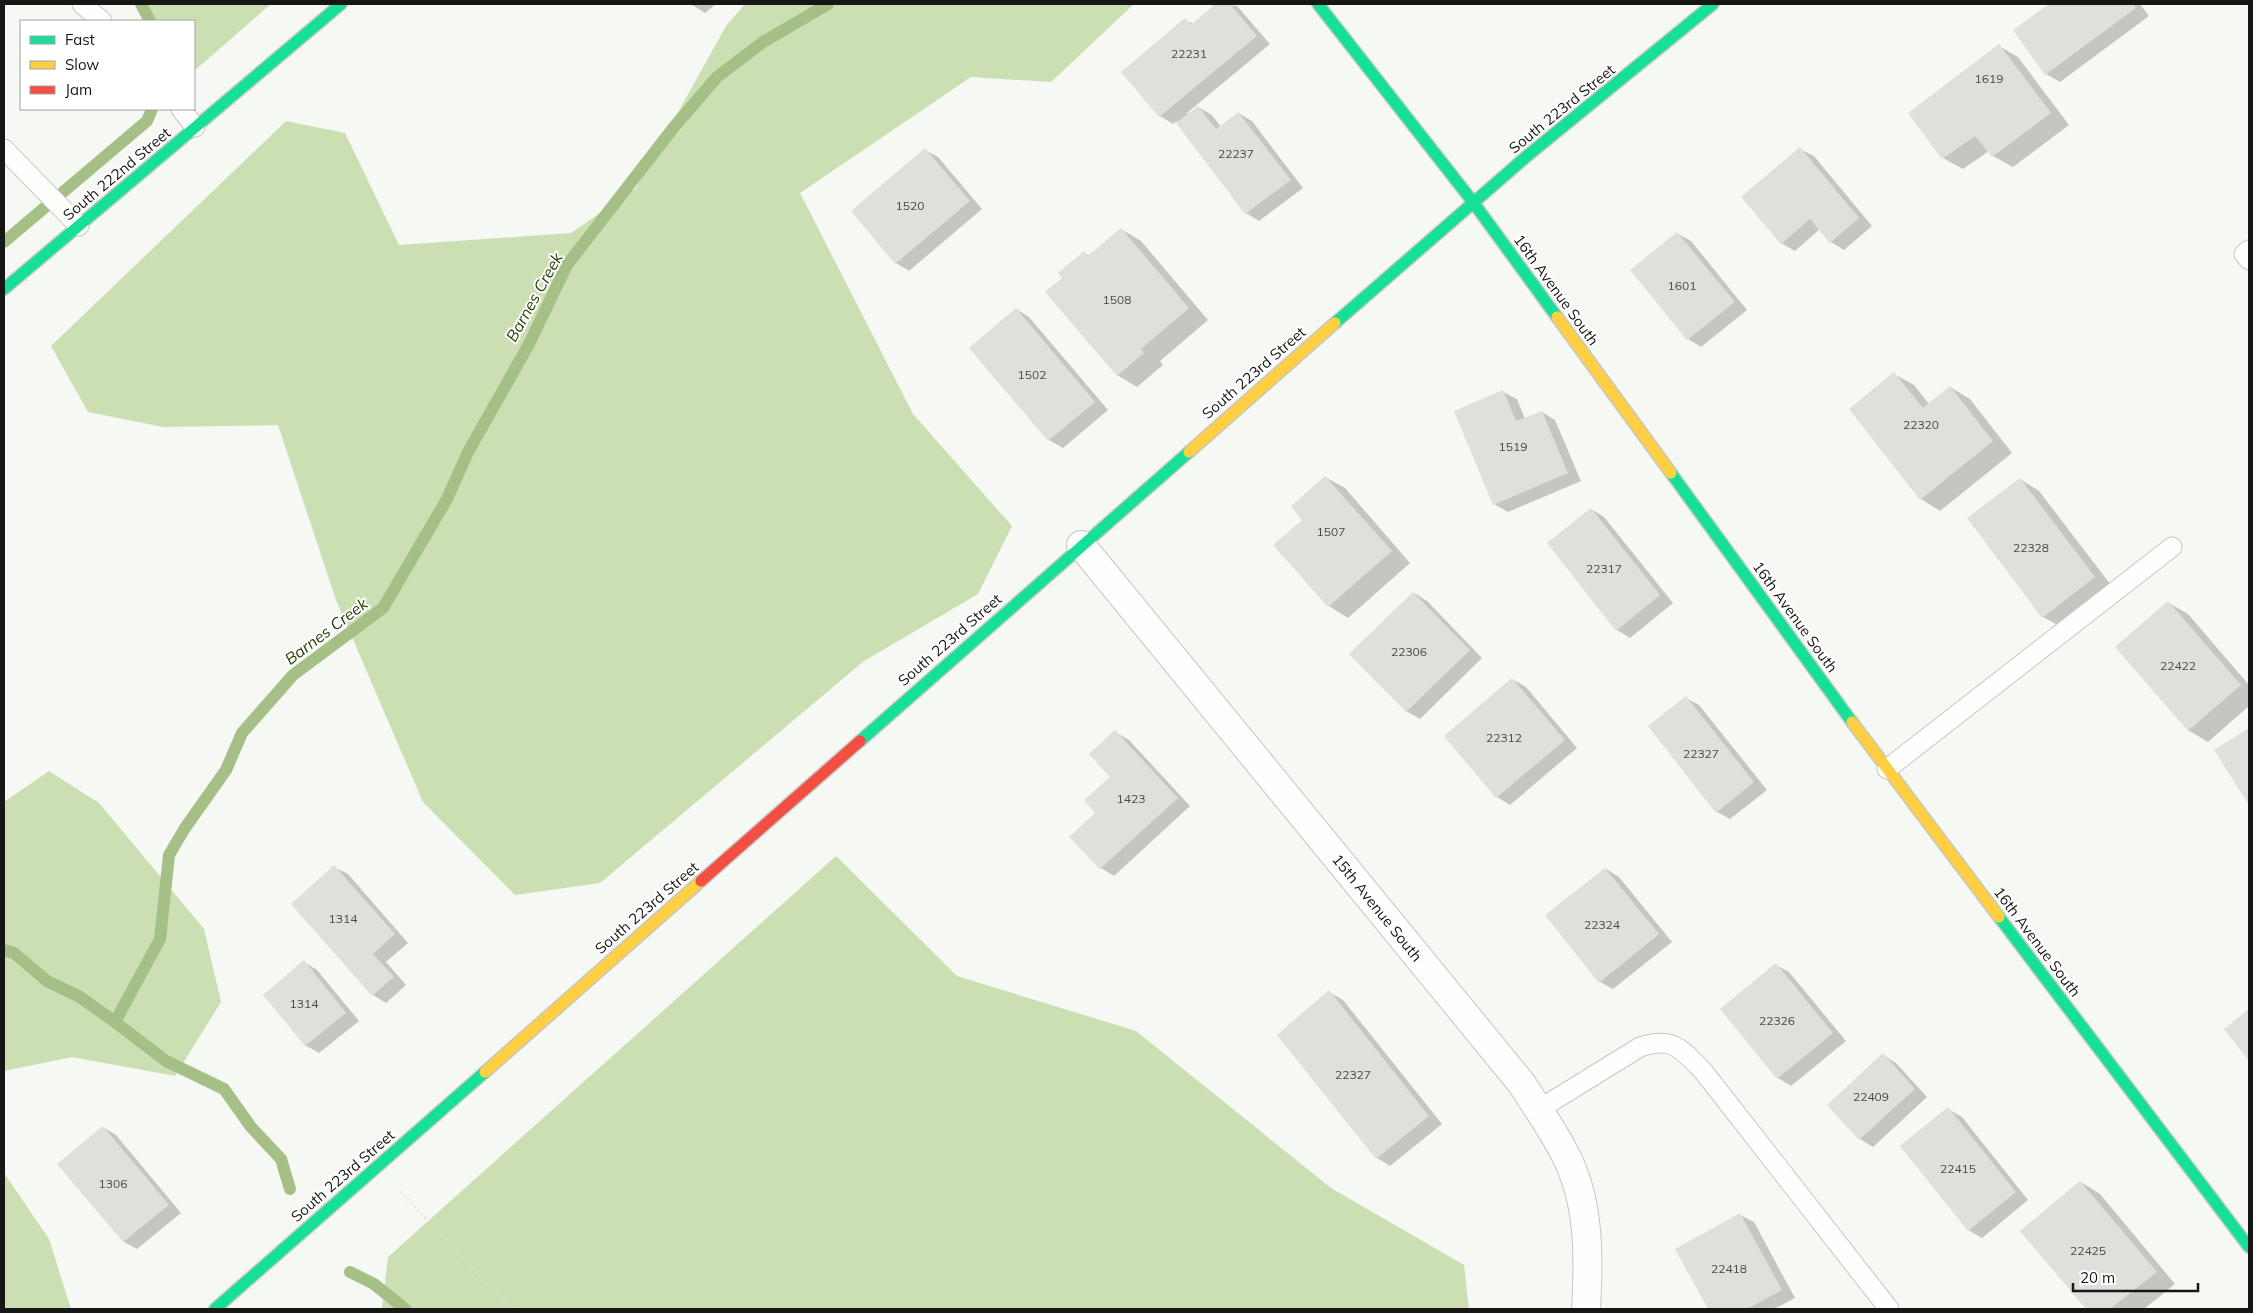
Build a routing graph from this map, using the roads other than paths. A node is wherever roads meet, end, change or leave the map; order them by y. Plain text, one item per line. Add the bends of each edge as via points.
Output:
1 (82, 4) edge
2 (341, 4) edge
3 (1318, 4) edge
4 (1713, 4) edge
5 (101, 20) edge
6 (182, 110) edge
7 (195, 127) junction
8 (4, 149) edge
9 (1473, 202) junction
10 (79, 226) junction
11 (2249, 250) edge
12 (2249, 260) edge
13 (4, 289) edge
14 (1081, 545) junction
15 (2172, 547) dead end
16 (1887, 769) junction
17 (1538, 1110) junction
18 (2249, 1247) edge
19 (215, 1309) edge
20 (1586, 1309) edge
21 (1889, 1309) edge

1 - 5 lane
2 - 7 street, South 222nd Street
3 - 9 street, 16th Avenue South
4 - 9 street, South 223rd Street
6 - 7 lane
7 - 10 street, South 222nd Street
8 - 10 lane
9 - 14 street, South 223rd Street
9 - 16 street, 16th Avenue South
10 - 13 street, South 222nd Street
11 - 12 lane via 2244,254
14 - 17 street, 15th Avenue South via 1522,1084
14 - 19 street, South 223rd Street
15 - 16 lane
16 - 18 street, 16th Avenue South
17 - 20 street, 15th Avenue South via 1565,1153 1583,1204 1589,1265
17 - 21 lane via 1640,1047 1657,1041 1680,1048 1703,1071

